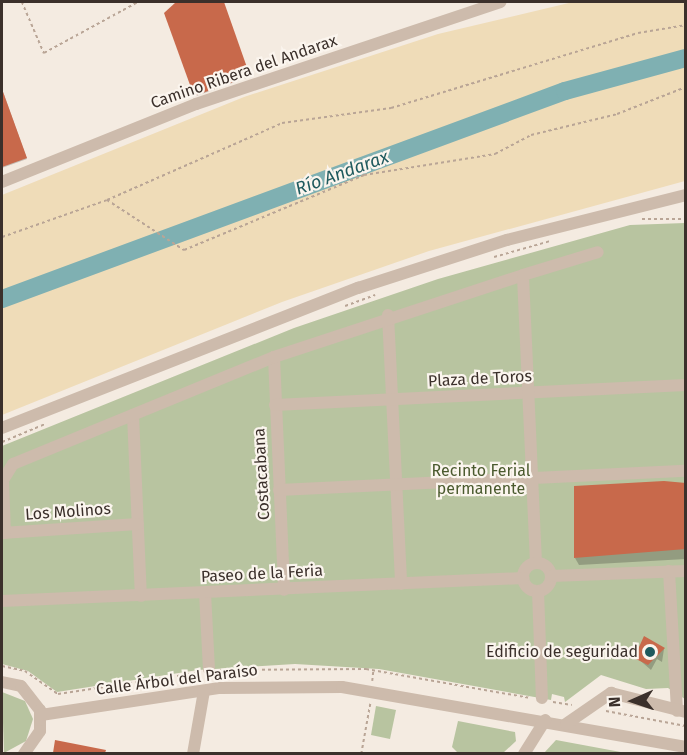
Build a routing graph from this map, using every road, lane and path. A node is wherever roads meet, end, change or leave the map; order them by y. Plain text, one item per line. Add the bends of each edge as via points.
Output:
1 (22, 2) edge
2 (138, 2) edge
3 (500, 2) edge
4 (686, 25) edge
5 (686, 87) edge
6 (2, 182) edge
7 (686, 195) edge
8 (107, 200) junction
9 (638, 219) dead end
10 (686, 219) edge
11 (2, 237) edge
12 (556, 240) dead end
13 (598, 252) dead end
14 (491, 257) dead end
15 (523, 275) junction
16 (381, 292) dead end
17 (337, 309) dead end
18 (388, 315) junction
19 (274, 357) junction
20 (686, 385) edge
21 (529, 393) junction
22 (392, 399) junction
23 (275, 405) junction
24 (133, 415) junction
25 (56, 419) dead end
26 (2, 428) edge
27 (2, 442) edge
28 (686, 471) edge
29 (533, 478) junction
30 (396, 484) junction
31 (279, 490) junction
32 (138, 524) junction
33 (3, 533) edge
34 (536, 563) junction
35 (669, 571) junction
36 (686, 571) edge
37 (551, 576) junction
38 (524, 578) junction
39 (401, 584) junction
40 (284, 590) junction
41 (538, 591) junction
42 (205, 593) junction
43 (141, 596) junction
44 (2, 601) edge
45 (209, 669) dead end
46 (373, 670) dead end
47 (372, 680) dead end
48 (2, 682) edge
49 (204, 691) junction
50 (542, 699) dead end
51 (565, 704) dead end
52 (587, 708) junction
53 (369, 709) dead end
54 (681, 712) edge
55 (41, 715) junction
56 (545, 720) junction
57 (566, 724) junction
58 (686, 726) edge
59 (686, 747) edge
60 (25, 753) edge
61 (194, 753) edge
62 (361, 753) edge
63 (524, 753) edge

1 - 2 path via 44,53
3 - 6 street, Camino Ribera del Andarax via 196,104
4 - 8 path via 638,33 391,108 282,123
5 - 8 path via 607,117 531,135 495,154 364,175 183,250
7 - 26 street via 613,211 302,308
8 - 11 path
9 - 10 path
12 - 14 path
13 - 15 street
15 - 18 street
15 - 21 street
16 - 17 path
18 - 19 street
18 - 22 street
19 - 23 street, Costacabana
19 - 24 street
20 - 21 street, Plaza de Toros
21 - 22 street, Plaza de Toros
21 - 29 street
22 - 23 street, Plaza de Toros
22 - 30 street
23 - 31 street, Costacabana
24 - 32 street
24 - 33 street via 9,466 3,480
25 - 27 path
28 - 29 street
29 - 30 street
29 - 34 street
30 - 31 street
30 - 39 street
31 - 40 street, Costacabana
32 - 33 street, Los Molinos
32 - 43 street
34 - 37 street
34 - 38 street
35 - 36 street
35 - 37 street
35 - 54 street
37 - 41 street via 548,587
38 - 39 street, Paseo de la Feria
38 - 41 street
39 - 40 street, Paseo de la Feria
40 - 42 street, Paseo de la Feria
41 - 50 street
42 - 43 street, Paseo de la Feria
42 - 45 street
43 - 44 street, Paseo de la Feria
46 - 47 path
48 - 55 street via 30,693
49 - 55 street, Calle Árbol del Paraíso
49 - 56 street, Calle Árbol del Paraíso via 342,687
49 - 61 street
51 - 52 path
52 - 54 street via 611,693
52 - 57 street
52 - 58 path
53 - 62 path
55 - 60 street via 37,739
56 - 57 street, Calle Árbol del Paraíso
56 - 63 street
57 - 59 street, Calle Árbol del Paraíso

